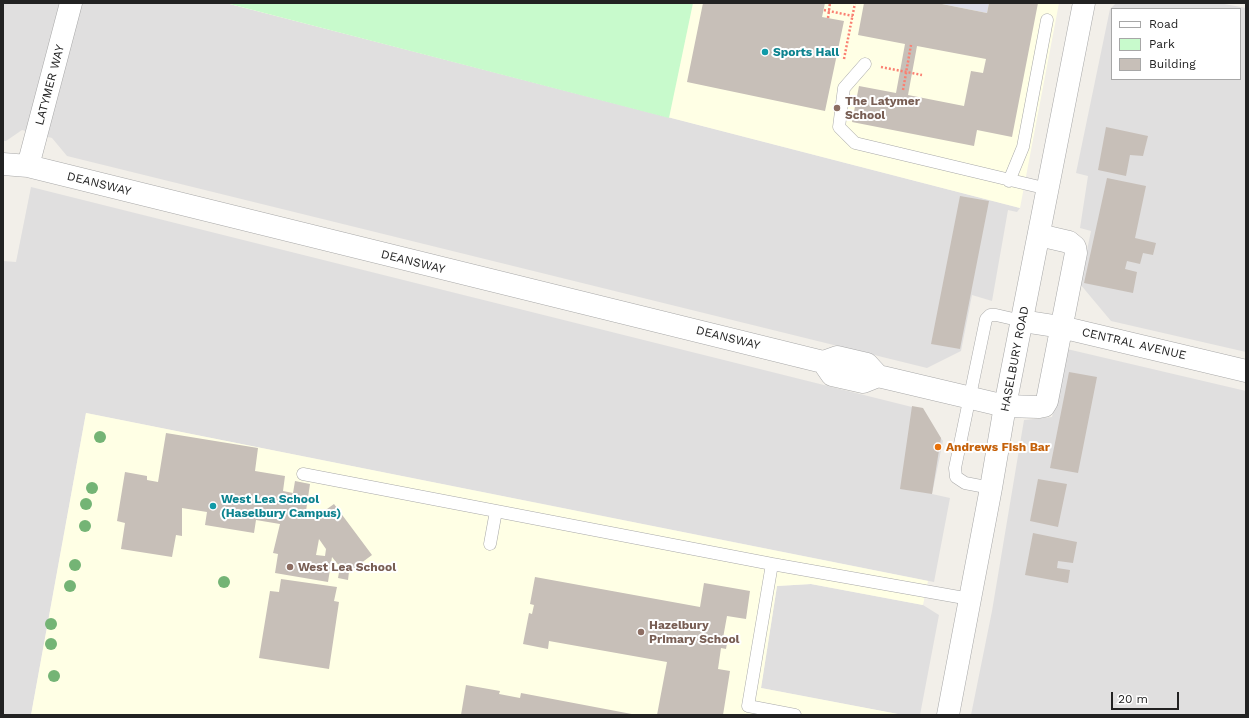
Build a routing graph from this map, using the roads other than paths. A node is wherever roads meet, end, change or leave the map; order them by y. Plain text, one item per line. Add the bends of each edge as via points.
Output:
1 (71, 3) edge
2 (1084, 3) edge
3 (1048, 20) dead end
4 (865, 64) road end
5 (3, 164) edge
6 (28, 166) junction
7 (1009, 181) junction
8 (1048, 189) junction
9 (1039, 235) junction
10 (1022, 321) junction
11 (1061, 327) junction
12 (1246, 371) edge
13 (970, 399) junction
14 (1005, 406) junction
15 (303, 474) dead end
16 (992, 488) junction
17 (496, 511) junction
18 (490, 544) dead end
19 (772, 564) junction
20 (970, 599) junction
21 (747, 710) edge
22 (795, 715) edge
23 (948, 715) edge

1 - 6 street, LATYMER WAY
2 - 8 street, HASELBURY ROAD
3 - 7 lane via 1023,147
4 - 7 lane via 844,88 839,127 855,143
5 - 6 street, DEANSWAY
6 - 13 street, DEANSWAY via 824,362 832,375 863,382 878,376
7 - 8 lane
8 - 9 street, HASELBURY ROAD
9 - 10 street, HASELBURY ROAD
9 - 11 street via 1069,242 1075,247 1076,253
10 - 11 street, CENTRAL AVENUE
10 - 13 lane via 996,315 990,315 986,319
10 - 14 street, HASELBURY ROAD
11 - 12 street, CENTRAL AVENUE
11 - 14 street, DEANSWAY via 1044,406
13 - 14 street, DEANSWAY
13 - 16 lane via 955,468 956,477 965,484
14 - 16 street, HASELBURY ROAD
15 - 17 lane
16 - 20 street, HASELBURY ROAD
17 - 18 lane
17 - 19 lane
19 - 20 lane
19 - 21 lane
20 - 23 street, HASELBURY ROAD
21 - 22 lane

